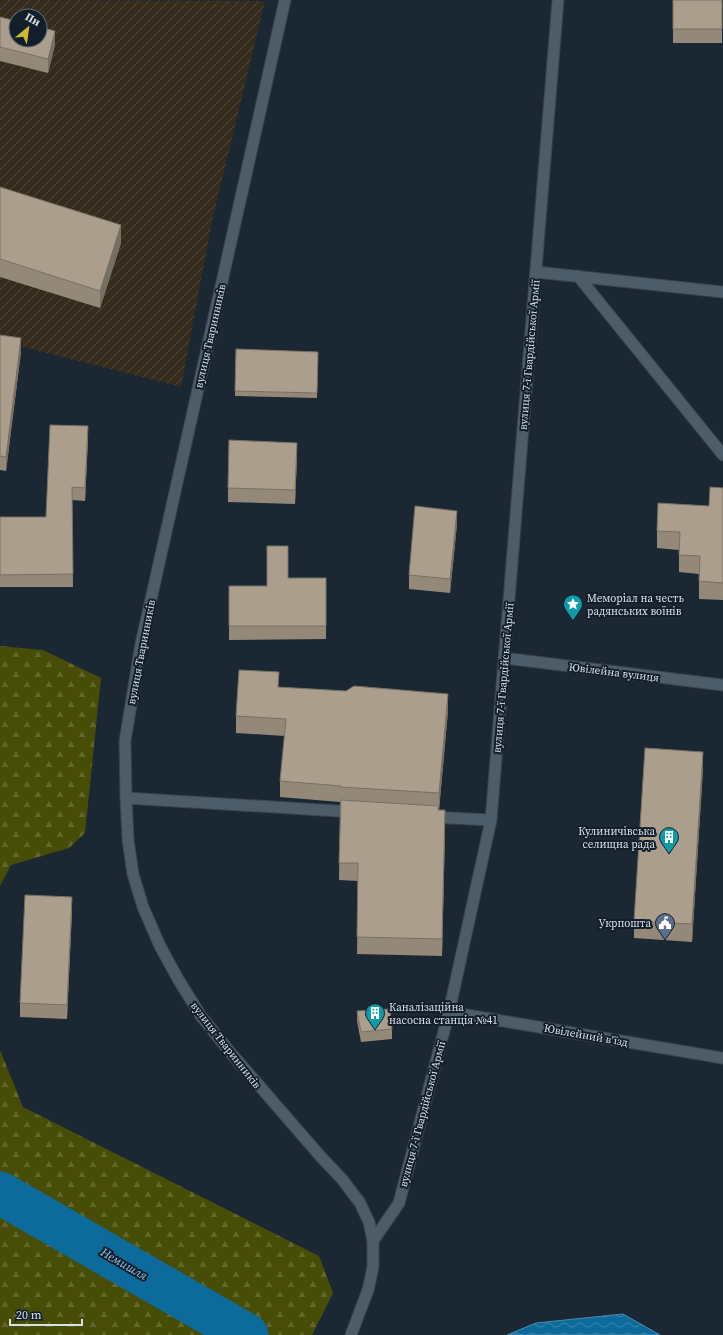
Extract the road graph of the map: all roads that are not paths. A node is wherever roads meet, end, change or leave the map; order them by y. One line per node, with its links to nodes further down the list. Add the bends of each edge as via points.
1 (285, 0): 9 (street, вулиця Тваринників, via 141,644 125,741)
2 (558, 0): 3 (street, вулиця 7-ї Гвардійської Армії)
3 (536, 272): 4 (street); 7 (street, вулиця 7-ї Гвардійської Армії)
4 (578, 276): 5 (street); 6 (street)
5 (723, 292)
6 (723, 455)
7 (504, 658): 8 (street, Ювілейна вулиця); 12 (street, вулиця 7-ї Гвардійської Армії)
8 (723, 685)
9 (126, 798): 10 (street); 15 (street, вулиця Тваринників, via 133,874 146,914 178,979 201,1016 230,1052 360,1202 369,1222)
10 (364, 812)
11 (420, 816): 12 (street)
12 (491, 820): 13 (street, вулиця 7-ї Гвардійської Армії)
13 (449, 1012): 14 (street, Ювілейний в'їзд); 15 (street, вулиця 7-ї Гвардійської Армії, via 399,1203)
14 (723, 1058)
15 (373, 1241): 16 (street, via 374,1267)
16 (351, 1335)

